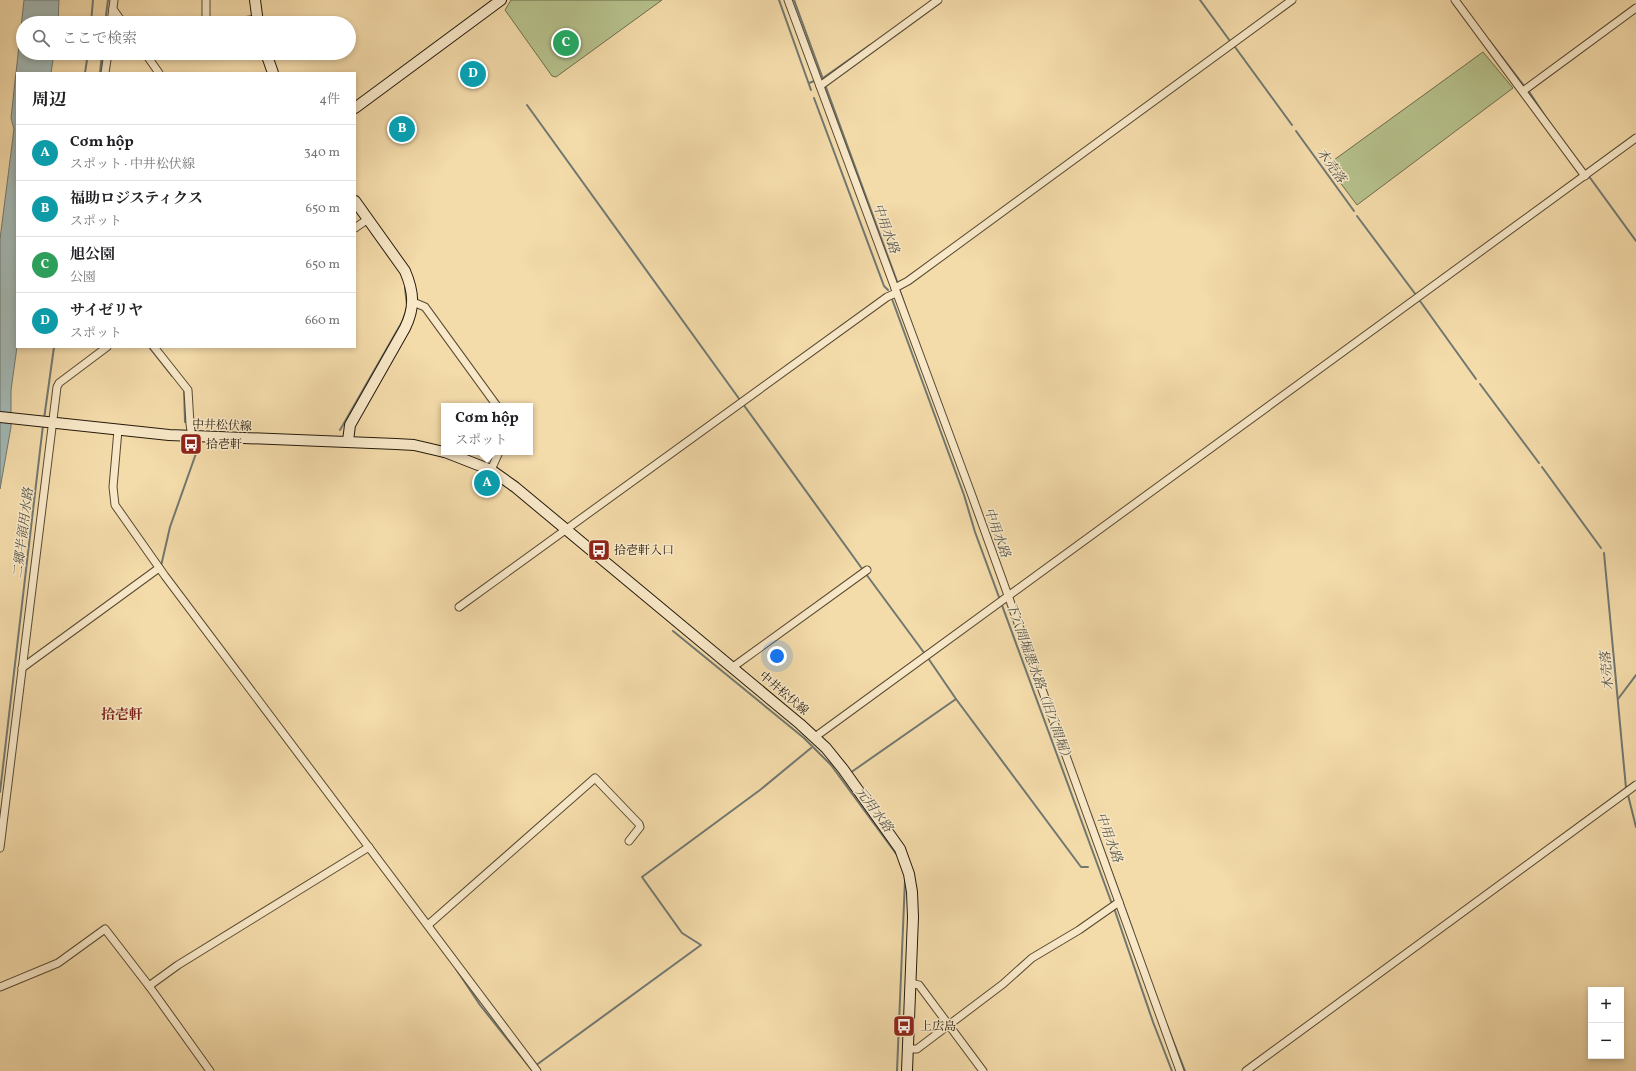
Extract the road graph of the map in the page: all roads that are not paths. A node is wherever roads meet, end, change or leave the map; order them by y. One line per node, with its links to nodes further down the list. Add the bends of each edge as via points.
1 (114, 0): 10 (street)
2 (206, 0): 13 (street)
3 (256, 0): 14 (main road)
4 (501, 0): 23 (main road)
5 (788, 0): 21 (street)
6 (938, 0): 21 (street)
7 (1292, 0): 29 (street)
8 (1455, 0): 22 (street)
9 (1636, 8): 22 (street)
10 (113, 9): 11 (street); 12 (street)
11 (112, 16)
12 (118, 16)
13 (206, 16)
14 (258, 16)
15 (107, 60): 18 (street)
16 (150, 60): 19 (street)
17 (268, 60): 20 (main road)
18 (105, 72)
19 (158, 72)
20 (273, 72)
21 (820, 86): 29 (street)
22 (1523, 91): 25 (street)
23 (356, 107)
24 (1636, 138): 25 (street)
25 (1585, 176): 46 (street)
26 (356, 202): 27 (main road)
27 (368, 219): 28 (street); 30 (main road, via 405,271 410,282)
28 (356, 227)
29 (898, 289): 43 (street); 46 (street)
30 (413, 302): 33 (street, via 425,307); 38 (main road, via 410,319 350,425)
31 (106, 348): 35 (street, via 59,383)
32 (155, 348): 37 (street, via 188,390)
33 (494, 403)
34 (0, 417): 35 (main road, 中井松伏線)
35 (53, 422): 36 (main road, 中井松伏線); 49 (street)
36 (118, 430): 37 (main road, 中井松伏線); 44 (street, via 113,487 115,505)
37 (192, 437): 38 (main road, 中井松伏線)
38 (348, 441): 39 (main road, 中井松伏線, via 414,445)
39 (441, 451)
40 (455, 455): 42 (main road, 中井松伏線)
41 (498, 455): 42 (street)
42 (491, 470): 43 (main road, 中井松伏線)
43 (567, 530): 47 (street); 48 (main road, 中井松伏線)
44 (159, 568): 49 (street); 53 (street, via 220,655)
45 (867, 570): 48 (street)
46 (1008, 596): 50 (street); 55 (street)
47 (460, 607)
48 (733, 667): 50 (main road, 中井松伏線)
49 (22, 668): 54 (street)
50 (816, 737): 57 (main road, 中井松伏線, via 865,799 900,850 906,864 912,883 913,900)
51 (1636, 785): 67 (street)
52 (628, 841): 56 (street, via 640,827 639,824 595,778)
53 (369, 847): 56 (street); 58 (street, via 178,965)
54 (0, 848)
55 (1119, 902): 60 (street, via 1032,958); 66 (street)
56 (428, 925): 63 (street)
57 (910, 983): 60 (street, via 919,985); 61 (main road, 中井松伏線)
58 (149, 986): 59 (street, via 105,929 58,963); 62 (street)
59 (0, 987)
60 (949, 1026): 61 (street, via 918,1049); 65 (street)
61 (908, 1050): 64 (main road, 中井松伏線)
62 (210, 1071)
63 (537, 1071)
64 (907, 1071)
65 (983, 1071)
66 (1180, 1071)
67 (1246, 1071)

